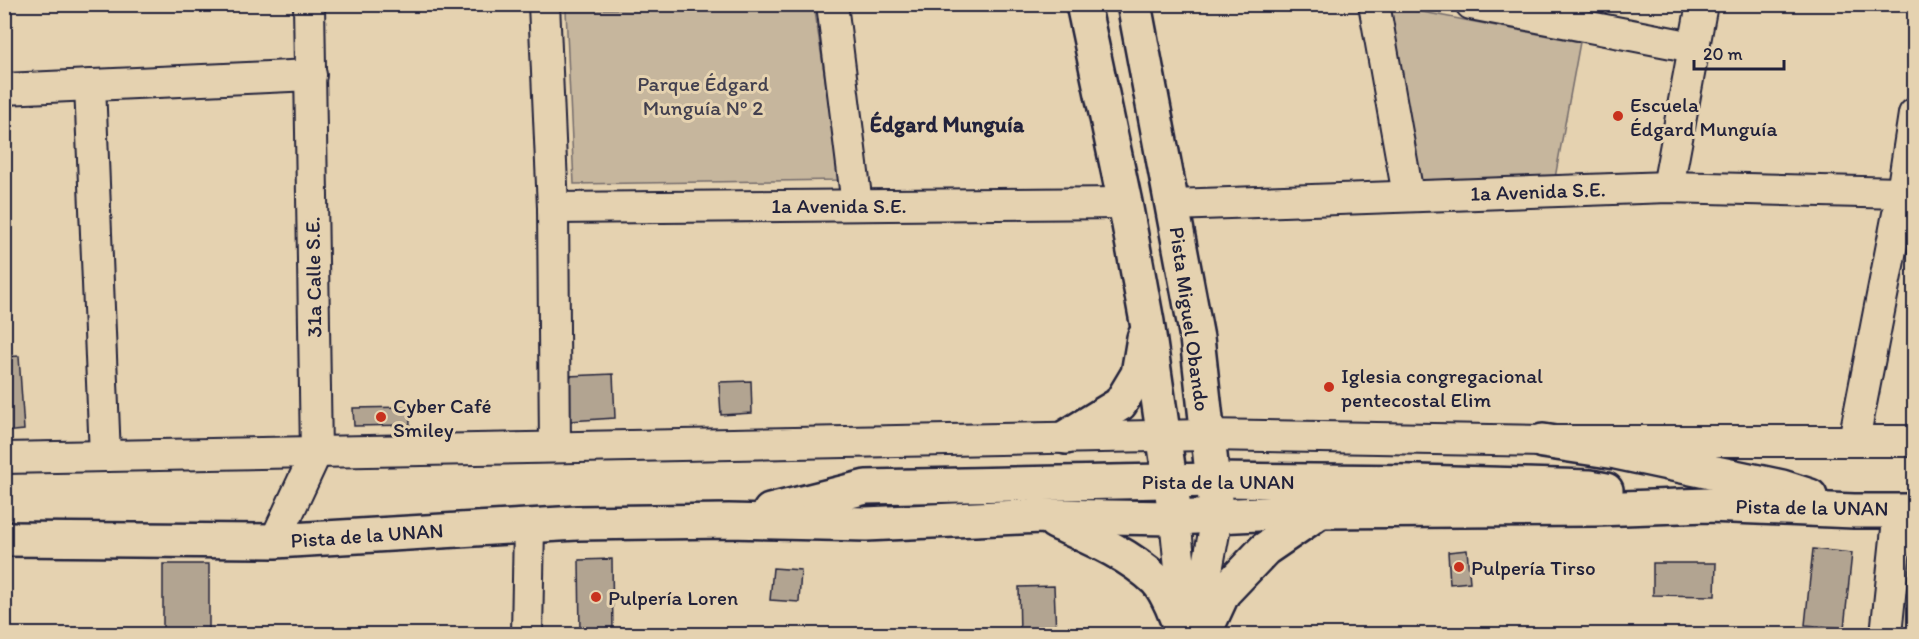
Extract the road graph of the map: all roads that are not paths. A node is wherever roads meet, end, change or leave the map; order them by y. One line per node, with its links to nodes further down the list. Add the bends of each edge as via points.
1 (309, 4): 10 (street, 31a Calle S.E.)
2 (544, 4): 20 (street)
3 (832, 4): 18 (street)
4 (1083, 4): 17 (main road, Pista Miguel Obando)
5 (1134, 4): 19 (main road, Pista Miguel Obando)
6 (1374, 4): 16 (street)
7 (1471, 4): 9 (street)
8 (1702, 4): 9 (street)
9 (1693, 47): 14 (street)
10 (311, 75): 11 (street); 29 (street, 31a Calle S.E.)
11 (90, 85): 12 (street); 30 (street)
12 (4, 89)
13 (1914, 114): 15 (street)
14 (1668, 187): 15 (street, 1a Avenida S.E.); 16 (street, 1a Avenida S.E.)
15 (1902, 193): 25 (street)
16 (1408, 195): 19 (street, 1a Avenida S.E.)
17 (1125, 203): 18 (street, 1a Avenida S.E.); 21 (main road, Pista Miguel Obando)
18 (857, 205): 20 (street, 1a Avenida S.E.)
19 (1173, 205): 22 (main road, Pista Miguel Obando, via 1197,338)
20 (553, 208): 28 (street)
21 (1147, 322): 23 (main road, via 1138,374 1120,404); 24 (main road, Pista Miguel Obando)
22 (1207, 435): 24 (street); 26 (street); 32 (main road, Pista Miguel Obando)
23 (1066, 437): 24 (street); 28 (street)
24 (1165, 437): 33 (main road, Pista Miguel Obando)
25 (1854, 440): 26 (street); 27 (street)
26 (1543, 441): 37 (main road, via 1782,487)
27 (1914, 441)
28 (555, 447): 29 (street)
29 (316, 453): 30 (street); 44 (street, 31a Calle S.E.)
30 (105, 456): 31 (street)
31 (4, 458)
32 (1214, 480): 33 (main road, Pista de la UNAN); 34 (main road, Pista de la UNAN, via 1590,487); 39 (main road, Pista Miguel Obando)
33 (1171, 481): 40 (main road, Pista Miguel Obando); 41 (main road, Pista de la UNAN, via 866,487)
34 (1708, 505): 36 (main road, Pista de la UNAN); 37 (main road, Pista de la UNAN)
35 (1907, 510): 37 (main road, Pista de la UNAN); 50 (street)
36 (1319, 511): 39 (main road, Pista de la UNAN); 49 (main road, via 1265,549 1223,593)
37 (1854, 511)
38 (1042, 516): 40 (main road, Pista de la UNAN); 41 (main road, Pista de la UNAN, via 866,524); 46 (main road, via 1106,545 1157,581)
39 (1216, 517): 40 (main road, Pista de la UNAN); 48 (street, Pista Miguel Obando)
40 (1175, 518): 47 (street, Pista Miguel Obando)
41 (729, 521): 42 (main road, Pista de la UNAN)
42 (529, 525): 44 (main road, Pista de la UNAN); 45 (street)
43 (4, 539): 44 (main road, Pista de la UNAN)
44 (275, 541)
45 (527, 634)
46 (1182, 634)
47 (1187, 634)
48 (1195, 634)
49 (1204, 634)
50 (1886, 634)

